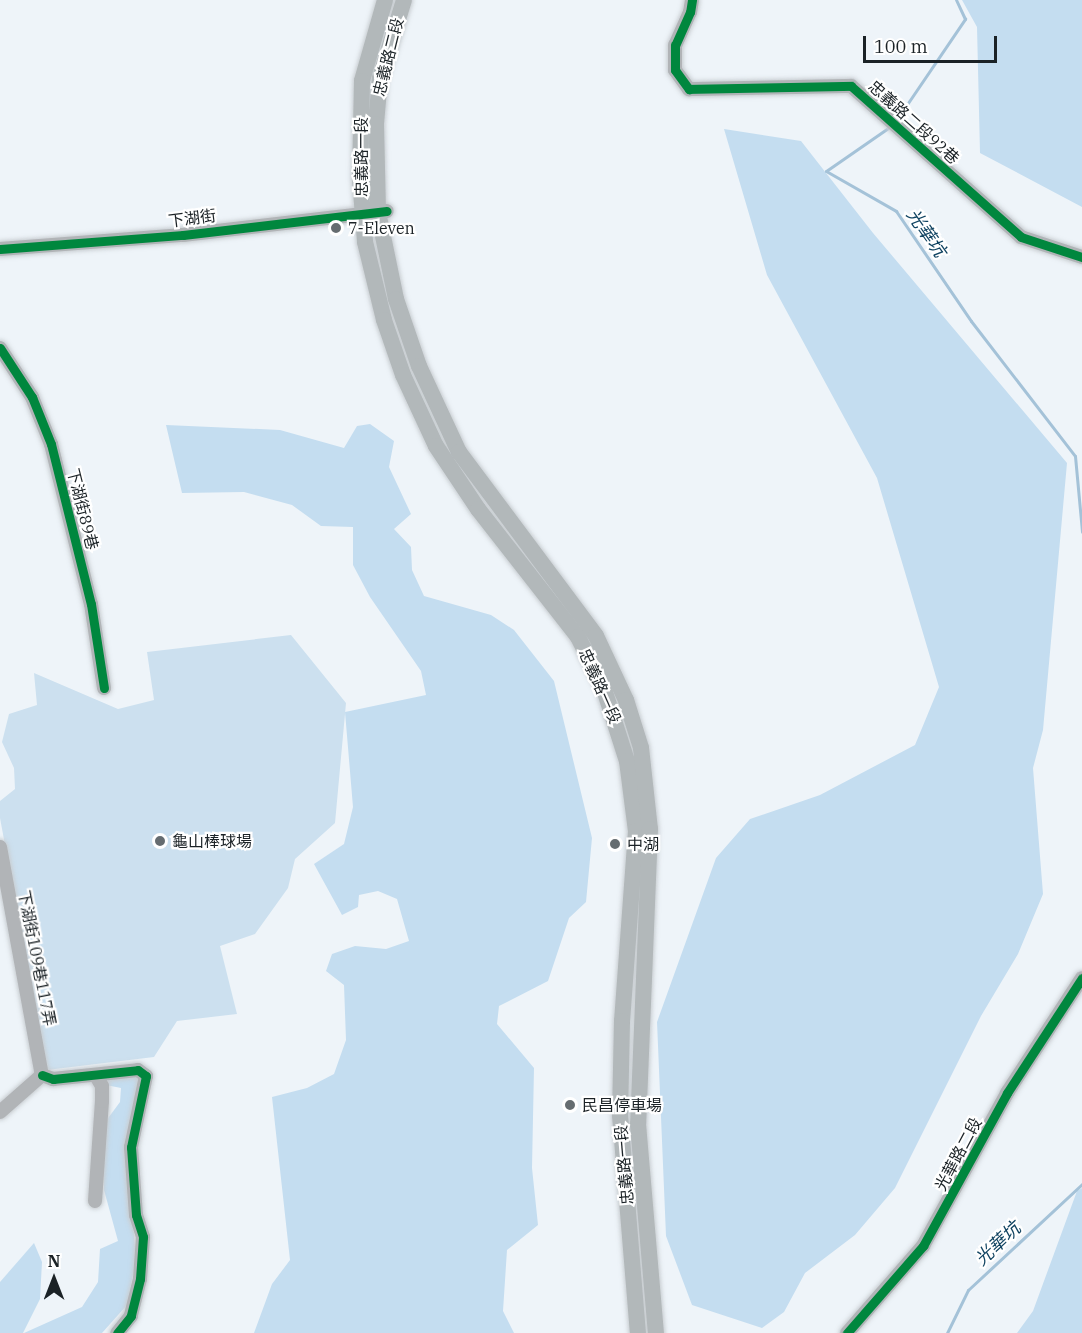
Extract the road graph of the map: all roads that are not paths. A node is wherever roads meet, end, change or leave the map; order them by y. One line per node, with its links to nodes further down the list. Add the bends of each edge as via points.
1 (377, 0): 5 (street)
2 (385, 0): 5 (main road, 忠義路二段)
3 (404, 0): 7 (main road, 忠義路二段, via 380,78)
4 (692, 0): 10 (street, 忠義路二段92巷, via 675,45 675,70 689,89 851,86 1021,237)
5 (375, 23): 6 (main road, 忠義路二段)
6 (360, 96): 8 (main road, 忠義路一段)
7 (376, 150): 8 (main road, 忠義路一段)
8 (376, 212): 9 (street, 下湖街, via 183,235); 12 (main road, 忠義路一段, via 374,282 403,375 436,446)
9 (0, 249)
10 (1082, 256)
11 (0, 348): 13 (street, 下湖街89巷, via 32,397 51,444 91,604)
12 (509, 537): 16 (main road, 忠義路一段, via 578,637 620,730 636,831); 17 (main road, 忠義路一段, via 596,636 636,729 650,828)
13 (104, 688)
14 (0, 848): 18 (street, 下湖街109巷117弄)
15 (1082, 978): 25 (street, 光華路二段, via 1006,1093 923,1246)
16 (617, 1021): 17 (main road); 23 (main road, 忠義路一段, via 622,1157)
17 (644, 1022): 24 (main road, 忠義路一段, via 639,1133)
18 (42, 1075): 19 (street, via 54,1079); 20 (street)
19 (96, 1076): 21 (street, via 102,1086 102,1101); 22 (street, via 138,1070 146,1076 147,1084 131,1147 136,1215 143,1237 140,1279 131,1316)
20 (0, 1112)
21 (95, 1201)
22 (117, 1333)
23 (638, 1333)
24 (657, 1333)
25 (847, 1333)

